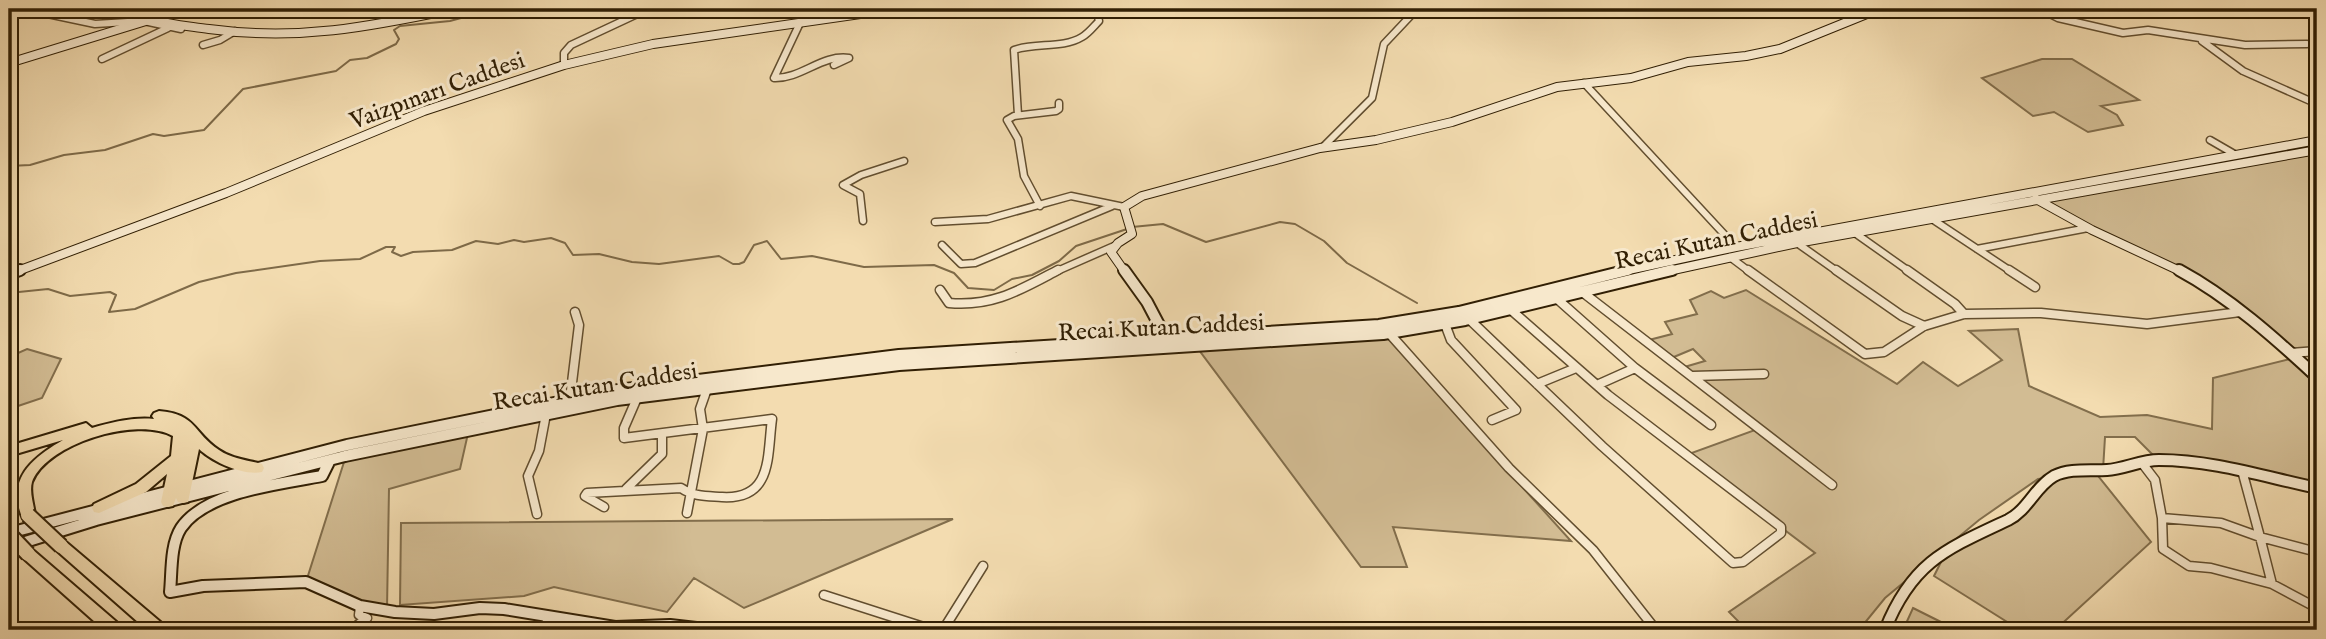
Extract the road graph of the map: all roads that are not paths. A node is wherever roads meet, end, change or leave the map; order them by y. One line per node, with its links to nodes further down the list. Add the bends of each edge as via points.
1 (24, 9): 11 (street, via 95,24)
2 (185, 9): 11 (main road)
3 (455, 9): 14 (main road, via 314,34)
4 (649, 9): 20 (street, via 571,45 564,53)
5 (895, 9): 12 (main road, Vaizpınarı Caddesi)
6 (1085, 9): 10 (street)
7 (1417, 9): 28 (street, via 1384,44 1372,98)
8 (1879, 9): 22 (main road, via 1780,49)
9 (2040, 9): 15 (street, via 2058,18 2123,33 2148,30)
10 (1100, 11): 25 (street, via 1099,21 1083,37 1014,50)
11 (148, 20): 13 (street); 14 (main road); 19 (main road)
12 (799, 24): 20 (main road, Vaizpınarı Caddesi, via 653,44); 21 (street, via 774,78 839,57 849,58)
13 (168, 28): 14 (street); 18 (street)
14 (233, 32): 17 (street)
15 (2205, 39): 16 (street, via 2245,46); 24 (street, via 2243,71)
16 (2307, 44)
17 (203, 45)
18 (102, 59)
19 (9, 63)
20 (564, 65): 48 (main road, Vaizpınarı Caddesi, via 424,111 237,189)
21 (834, 65)
22 (1584, 83): 28 (main road, via 1548,89 1452,122); 45 (street)
23 (1059, 103): 25 (street, via 1056,111)
24 (2317, 104)
25 (1018, 115): 34 (street, via 1007,120 1018,139 1024,176)
26 (2210, 140): 30 (street)
27 (2317, 140): 30 (main road, Recai Kutan Caddesi)
28 (1320, 148): 36 (main road, via 1155,191)
29 (2317, 150): 33 (main road, Recai Kutan Caddesi)
30 (2236, 155): 32 (main road, Recai Kutan Caddesi)
31 (904, 161): 38 (street, via 843,185 860,194)
32 (2027, 193): 33 (main road); 45 (main road, Recai Kutan Caddesi)
33 (2037, 200): 37 (main road, Recai Kutan Caddesi); 40 (main road)
34 (1040, 206): 35 (street, via 1071,196); 39 (street, via 978,220)
35 (1112, 206): 36 (street); 43 (street, via 975,263 961,264)
36 (1124, 207): 44 (main road, via 1132,234)
37 (1932, 219): 41 (main road, Recai Kutan Caddesi); 46 (street)
38 (863, 221)
39 (935, 222)
40 (2088, 228): 46 (street); 55 (main road, via 2201,282)
41 (1855, 233): 42 (main road, Recai Kutan Caddesi); 56 (street)
42 (1797, 243): 47 (main road, Recai Kutan Caddesi); 59 (street, via 1902,316)
43 (942, 245)
44 (1114, 246): 50 (street, via 1094,251 1010,294 972,305 949,303); 61 (main road, via 1113,257 1147,302)
45 (1736, 247): 61 (main road, Recai Kutan Caddesi, via 1458,312 1392,323)
46 (1977, 249): 49 (street)
47 (1730, 256): 51 (main road, Recai Kutan Caddesi); 59 (street, via 1865,354 1884,352)
48 (9, 274)
49 (2035, 287)
50 (940, 290)
51 (1580, 290): 52 (main road, Recai Kutan Caddesi); 69 (street)
52 (1555, 297): 53 (main road, Recai Kutan Caddesi); 67 (street)
53 (1510, 309): 57 (main road, Recai Kutan Caddesi); 66 (street)
54 (575, 312): 75 (street, via 579,325)
55 (2239, 312): 56 (street, via 2147,324 2041,313); 63 (main road)
56 (1964, 314): 59 (street)
57 (1469, 319): 58 (main road, Recai Kutan Caddesi); 71 (street)
58 (1445, 324): 60 (main road, Recai Kutan Caddesi); 77 (street, via 1451,340 1516,410)
59 (1924, 326)
60 (1389, 333): 61 (main road, Recai Kutan Caddesi); 115 (street, via 1517,476 1593,550)
61 (1168, 342): 73 (main road, Recai Kutan Caddesi, via 899,365); 75 (main road, Recai Kutan Caddesi, via 900,355)
62 (2317, 351): 64 (street)
63 (2291, 353): 64 (street); 70 (main road)
64 (2304, 354): 65 (street)
65 (2317, 357)
66 (1576, 368): 71 (street); 72 (street)
67 (1635, 368): 72 (street); 78 (street)
68 (1763, 374): 69 (street)
69 (1693, 376): 88 (street)
70 (2317, 377)
71 (1537, 384): 72 (street, via 1733,563 1743,562 1781,533 1781,527)
72 (1597, 386)
73 (707, 389): 74 (main road, Recai Kutan Caddesi); 79 (street, via 700,410)
74 (638, 398): 76 (main road, Recai Kutan Caddesi); 80 (street, via 624,438)
75 (570, 399): 86 (main road, Recai Kutan Caddesi)
76 (546, 414): 84 (main road, Recai Kutan Caddesi); 96 (street, via 539,451 528,476)
77 (1492, 420)
78 (1711, 425)
79 (703, 429): 80 (street); 92 (street); 92 (street, via 759,419 772,419 773,423 764,479 755,491 736,498)
80 (662, 435): 90 (street, via 662,454)
81 (195, 436): 82 (highway, via 180,419 154,415 123,418); 86 (highway, via 211,454); 91 (highway)
82 (9, 451)
83 (178, 458): 91 (highway); 94 (highway, via 141,488); 109 (highway, bridge, via 180,433 172,426 128,424 77,439 35,466 24,484 28,515)
84 (330, 460): 91 (main road, Recai Kutan Caddesi); 105 (main road, via 322,476 221,499 188,518 180,530 170,592 203,586 306,582)
85 (2142, 463): 87 (main road, via 2189,463); 97 (street, via 2155,480); 116 (main road, via 2113,470 2066,472 2050,479 2027,509 1954,546 1914,573 1894,603)
86 (257, 468): 91 (main road, Recai Kutan Caddesi)
87 (2243, 474): 89 (main road); 99 (street)
88 (1832, 485)
89 (2317, 488)
90 (626, 489): 92 (street, via 681,488); 93 (street, via 587,493 585,496)
91 (177, 494): 94 (main road, Recai Kutan Caddesi); 100 (main road, Recai Kutan Caddesi)
92 (691, 495): 95 (street)
93 (604, 507)
94 (99, 508): 98 (main road, Recai Kutan Caddesi)
95 (687, 513)
96 (537, 514)
97 (2162, 518): 99 (street, via 2221,523); 103 (street, via 2163,549 2189,566)
98 (9, 534): 108 (highway, bridge)
99 (2260, 537): 101 (street); 103 (street)
100 (9, 547)
101 (2317, 552)
102 (983, 566): 114 (street)
103 (2272, 584): 106 (street)
104 (824, 595): 113 (street)
105 (359, 606): 107 (main road, via 434,614 504,609); 110 (street, via 359,615 367,618)
106 (2317, 608)
107 (551, 617): 111 (street); 112 (main road, via 615,627 670,625)
108 (114, 630)
109 (158, 630)
110 (351, 630)
111 (540, 630)
112 (714, 630)
113 (933, 630)
114 (943, 630)
115 (1656, 630)
116 (1885, 630)

